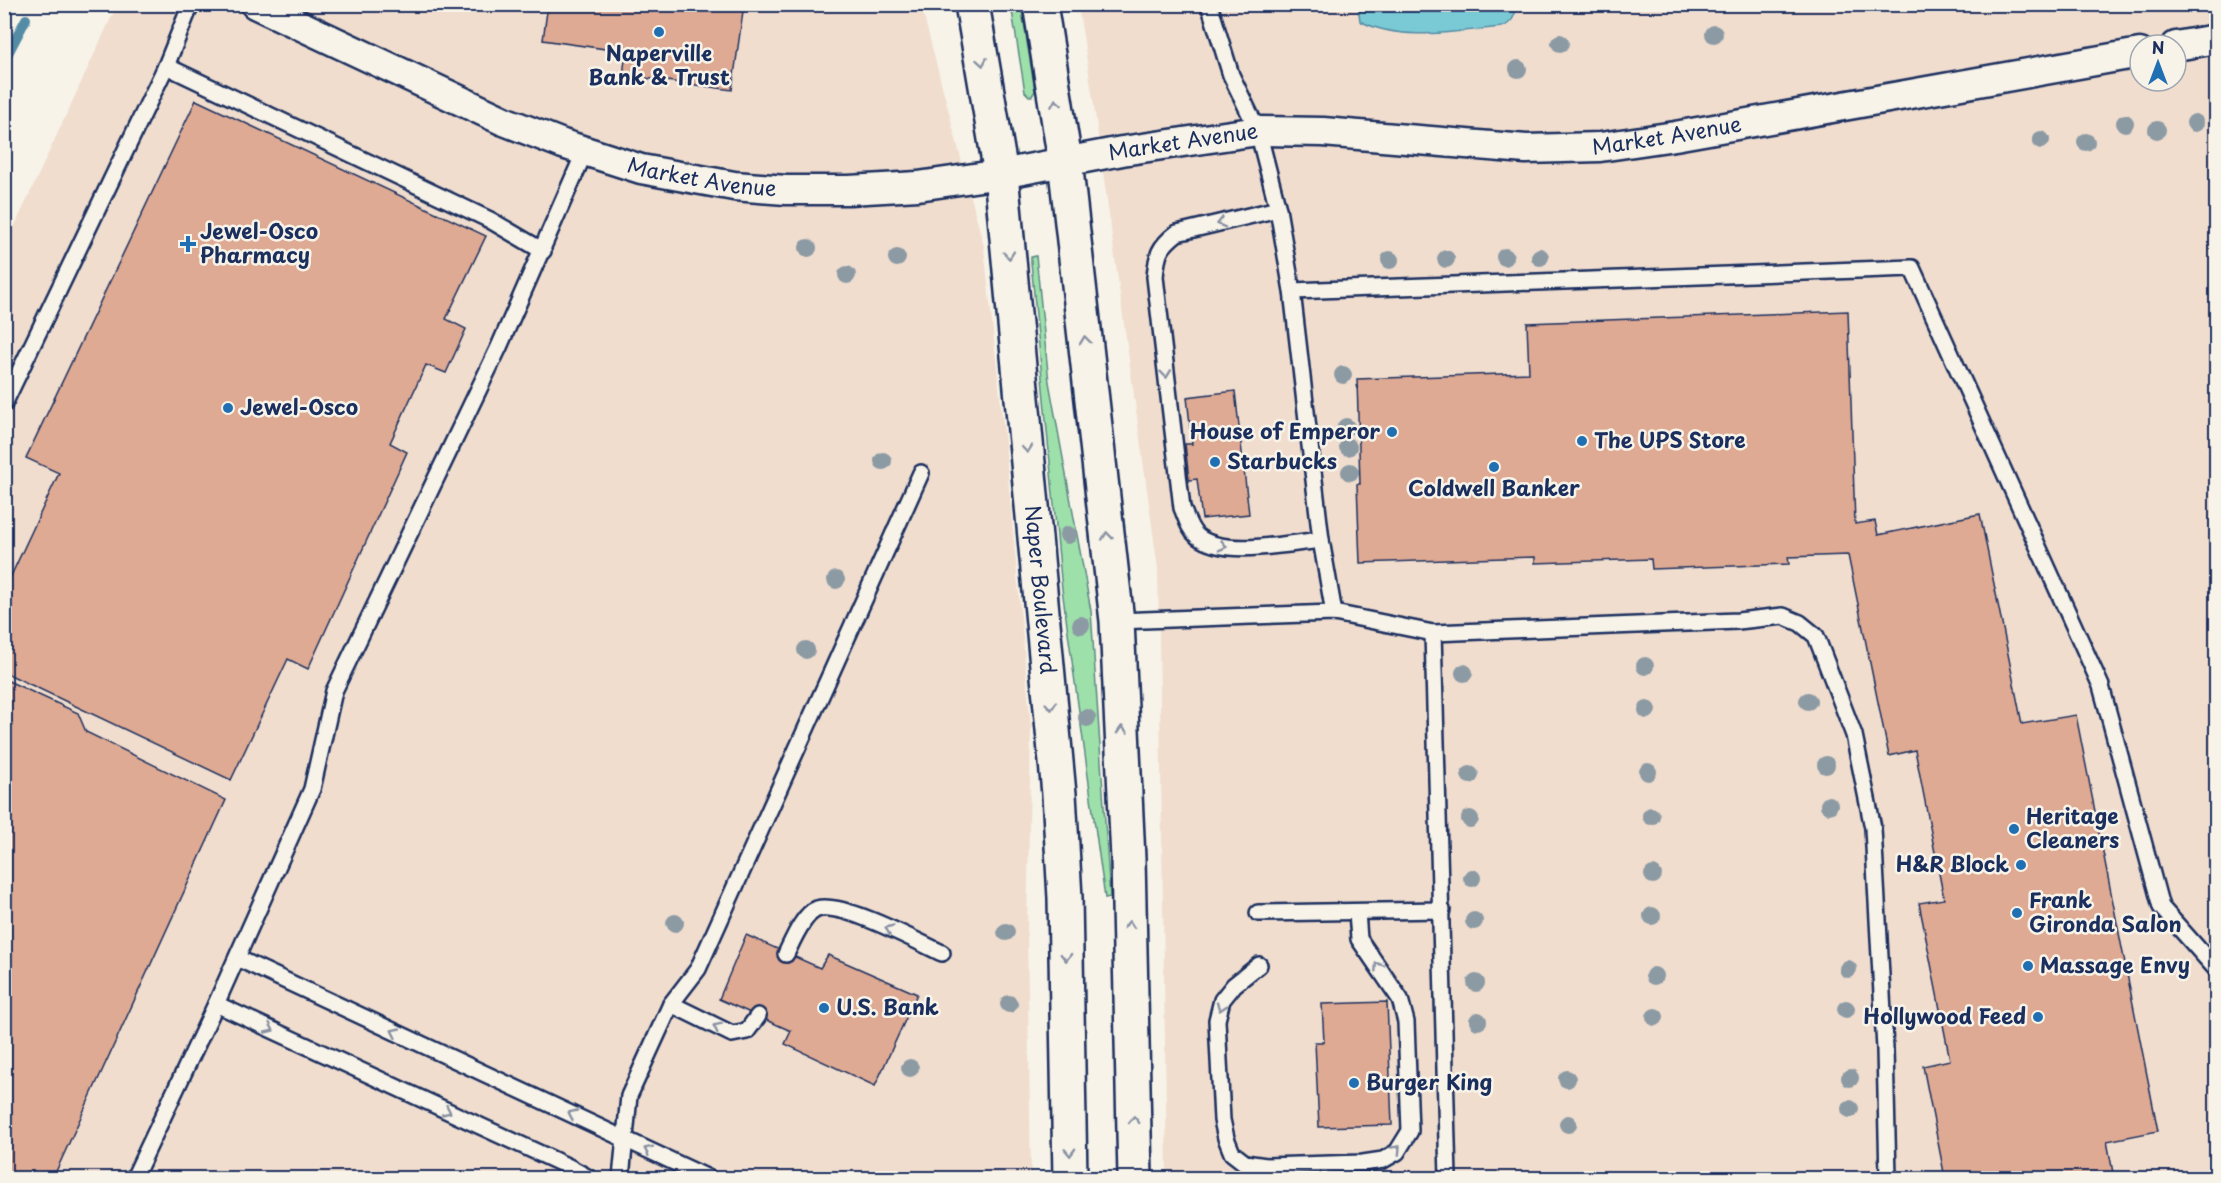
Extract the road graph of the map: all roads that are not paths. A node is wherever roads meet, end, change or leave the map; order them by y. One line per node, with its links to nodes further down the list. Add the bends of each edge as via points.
1 (191, 4): 9 (lane)
2 (255, 4): 11 (street, Market Avenue, via 504,121)
3 (972, 4): 13 (main road, Naper Boulevard, one-way to 13)
4 (1040, 4): 12 (main road, one-way to 4)
5 (1209, 4): 10 (lane, via 1231,75)
6 (2217, 39): 7 (street)
7 (2188, 44)
8 (2128, 55): 10 (street, Market Avenue, via 1600,147 1526,149 1323,132)
9 (166, 66): 15 (lane, via 490,220); 17 (lane)
10 (1258, 131): 12 (street, Market Avenue); 14 (lane)
11 (585, 151): 13 (street, Market Avenue, via 642,169 734,186 786,190 907,186); 15 (lane)
12 (1065, 161): 13 (street, Market Avenue); 21 (main road, one-way to 12)
13 (1001, 174): 39 (main road, Naper Boulevard, one-way to 39, via 1059,794 1065,898)
14 (1278, 208): 16 (lane); 19 (lane, one-way to 19, via 1177,233 1164,243 1157,256 1155,277 1182,508 1197,536 1233,549)
15 (543, 251): 28 (lane, via 334,691 312,789)
16 (1292, 291): 19 (lane); 30 (lane, via 1912,268 2101,686 2161,907)
17 (4, 404)
18 (921, 473): 32 (lane, via 698,969)
19 (1321, 540): 20 (lane)
20 (1334, 613): 21 (lane); 22 (lane)
21 (1117, 621): 40 (main road, one-way to 21, via 1128,860)
22 (1433, 633): 23 (lane); 42 (lane, via 1783,616 1816,636 1854,735 1873,828)
23 (1442, 910): 24 (lane); 41 (lane)
24 (1357, 912): 25 (lane); 29 (lane, one-way to 24, via 1228,992 1217,1020 1222,1120 1232,1153 1245,1163 1266,1166 1383,1160 1397,1152 1410,1131 1406,1022 1400,999 1359,939)
25 (1258, 913)
26 (942, 953): 27 (lane, one-way to 27, via 856,914 831,908 815,909 801,925)
27 (786, 954)
28 (237, 958): 31 (lane); 34 (lane, one-way to 28)
29 (1259, 965)
30 (2217, 969)
31 (216, 1004): 35 (lane); 36 (lane, one-way to 36)
32 (671, 1004): 33 (lane, one-way to 32, via 747,1031 732,1034); 34 (lane, via 629,1096)
33 (758, 1016)
34 (625, 1139): 37 (lane); 38 (lane, one-way to 34)
35 (134, 1179)
36 (589, 1179)
37 (621, 1179)
38 (708, 1179)
39 (1070, 1179)
40 (1135, 1179)
41 (1448, 1179)
42 (1888, 1179)

